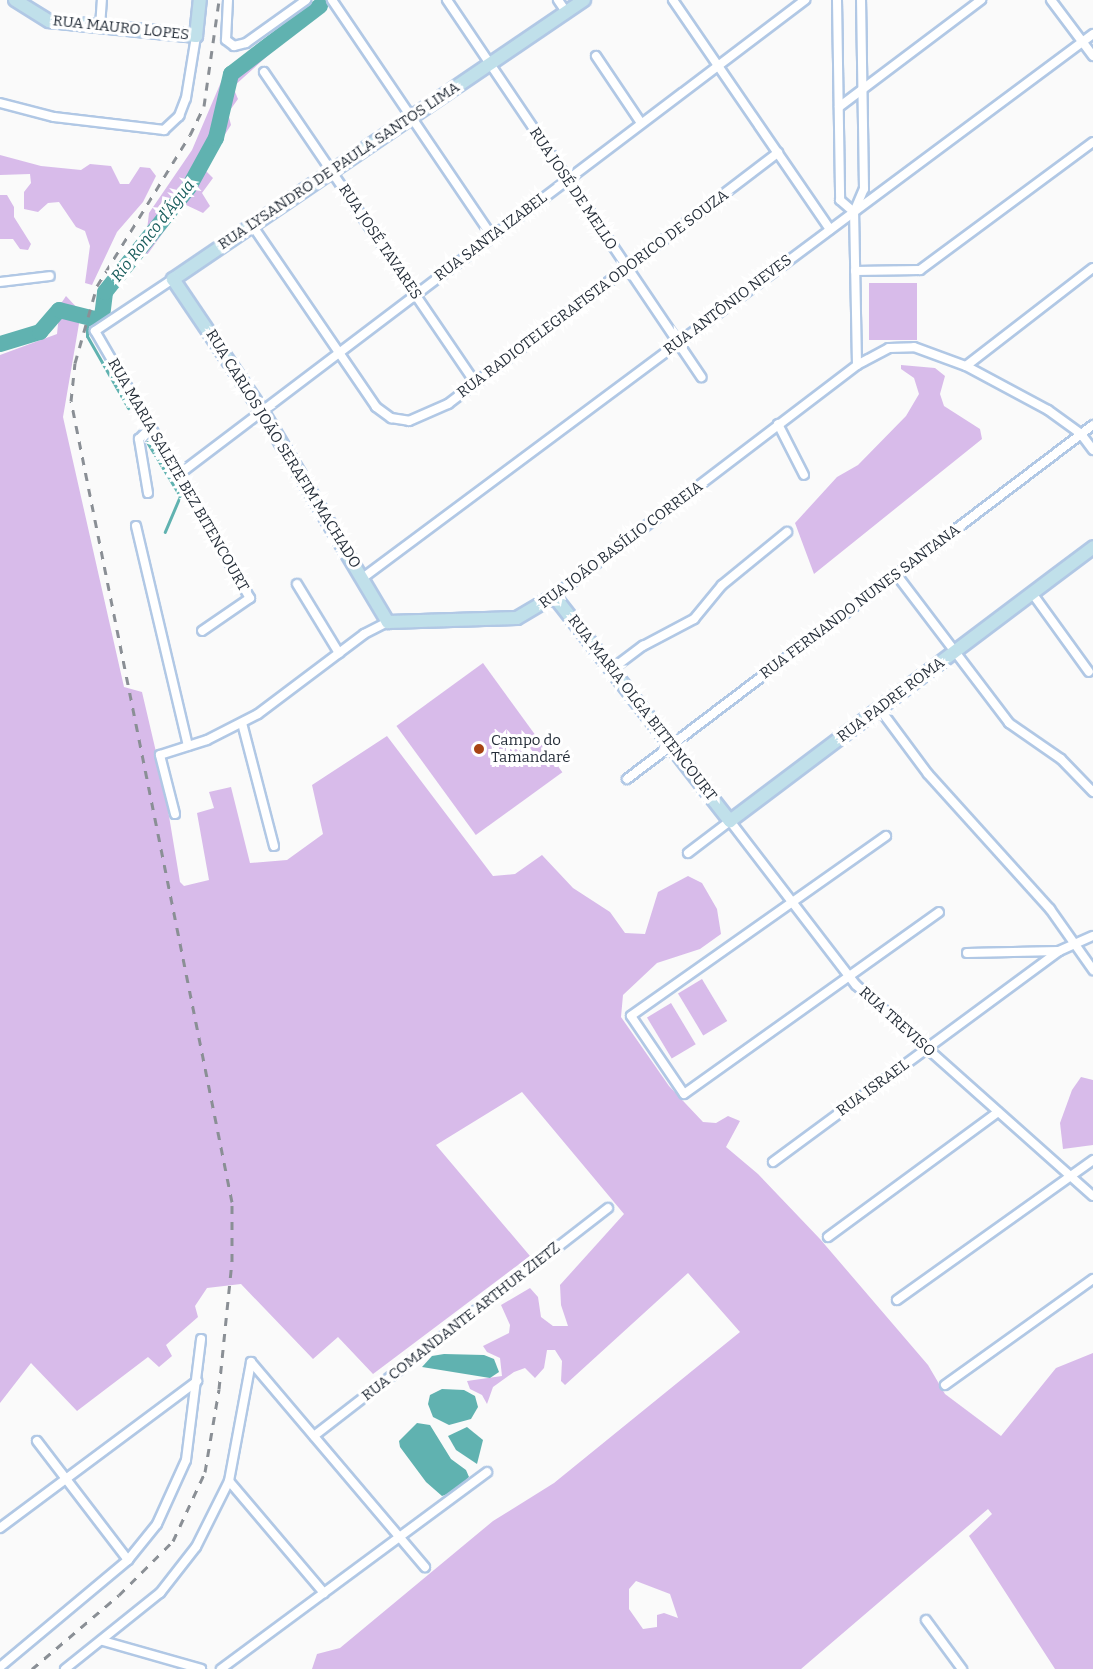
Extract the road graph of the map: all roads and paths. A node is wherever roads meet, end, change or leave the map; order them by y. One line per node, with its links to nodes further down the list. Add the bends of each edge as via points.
1 (15, 0): 17 (street, RUA MAURO LOPES, via 49,21)
2 (102, 0): 17 (street)
3 (200, 0): 19 (street)
4 (228, 0): 5 (street, via 226,40 234,46 246,43)
5 (306, 0)
6 (332, 0): 29 (street)
7 (447, 0): 23 (street, RUA JOSÉ DE MELLO)
8 (558, 0): 16 (street)
9 (584, 0): 16 (street, RUA LYSANDRO DE PAULA SANTOS LIMA)
10 (673, 0): 24 (street)
11 (804, 0): 24 (street, RUA SANTA IZABEL)
12 (837, 0): 28 (street)
13 (861, 0): 26 (street)
14 (981, 0): 26 (street)
15 (1051, 0): 20 (street)
16 (566, 12): 23 (street, RUA LYSANDRO DE PAULA SANTOS LIMA)
17 (100, 27): 19 (street, RUA MAURO LOPES)
18 (1093, 34): 20 (street, RUA ANTÔNIO NEVES)
19 (196, 36): 27 (street, via 186,98 179,116 164,129 54,117)
20 (1082, 42): 22 (street); 35 (street, RUA ANTÔNIO NEVES)
21 (596, 56): 30 (street)
22 (1093, 56)
23 (489, 64): 29 (street, RUA LYSANDRO DE PAULA SANTOS LIMA); 34 (street, RUA JOSÉ DE MELLO)
24 (718, 65): 30 (street, RUA SANTA IZABEL); 32 (street)
25 (264, 72): 33 (street, RUA JOSÉ TAVARES)
26 (862, 89): 28 (street); 35 (street, via 864,189)
27 (0, 102)
28 (838, 107): 35 (street, via 840,200)
29 (410, 118): 33 (street, RUA LYSANDRO DE PAULA SANTOS LIMA); 38 (street)
30 (641, 123): 34 (street, RUA SANTA IZABEL)
31 (1093, 142): 41 (street, via 920,270)
32 (778, 153): 37 (street); 39 (street, RUA RADIOTELEGRAFISTA ODORICO DE SOUZA)
33 (331, 171): 36 (street, RUA LYSANDRO DE PAULA SANTOS LIMA); 45 (street, RUA JOSÉ TAVARES)
34 (567, 180): 38 (street, RUA SANTA IZABEL); 39 (street, RUA JOSÉ DE MELLO)
35 (854, 212): 37 (street, RUA ANTÔNIO NEVES); 41 (street)
36 (252, 225): 43 (street, RUA LYSANDRO DE PAULA SANTOS LIMA); 48 (street)
37 (830, 230): 47 (street, RUA ANTÔNIO NEVES)
38 (492, 236): 45 (street, RUA SANTA IZABEL)
39 (626, 267): 47 (street, RUA JOSÉ DE MELLO); 52 (street, RUA RADIOTELEGRAFISTA ODORICO DE SOUZA)
40 (1093, 268): 50 (street)
41 (855, 271): 49 (street)
42 (50, 276): 44 (street)
43 (173, 279): 46 (street, RUA LYSANDRO DE PAULA SANTOS LIMA); 53 (street, RUA CARLOS JOÃO SERAFIM MACHADO)
44 (0, 282)
45 (415, 295): 48 (street, RUA SANTA IZABEL); 52 (street, RUA JOSÉ TAVARES)
46 (95, 332): 56 (street, RUA MARIA SALETE BEZ BITENCOURT)
47 (677, 343): 51 (street, RUA JOSÉ DE MELLO); 66 (street, RUA ANTÔNIO NEVES)
48 (339, 353): 52 (street, RUA RADIOTELEGRAFISTA ODORICO DE SOUZA, via 376,407 401,421 420,419 438,411); 53 (street, RUA SANTA IZABEL)
49 (857, 365): 50 (street, RUA JOÃO BASÍLIO CORREIA, via 880,350 898,346 931,352); 54 (street, RUA JOÃO BASÍLIO CORREIA)
50 (966, 366): 57 (street, RUA JOÃO BASÍLIO CORREIA, via 1026,397)
51 (701, 377)
52 (475, 383)
53 (262, 411): 59 (street, RUA SANTA IZABEL); 66 (street, RUA CARLOS JOÃO SERAFIM MACHADO)
54 (778, 424): 60 (street); 69 (street, RUA JOÃO BASÍLIO CORREIA)
55 (1093, 424): 57 (street, RUA FERNANDO NUNES SANTANA)
56 (151, 427): 59 (street, RUA MARIA SALETE BEZ BITENCOURT); 61 (street, via 138,439)
57 (1081, 434): 58 (street, RUA JOÃO BASÍLIO CORREIA); 65 (street, RUA FERNANDO NUNES SANTANA)
58 (1093, 450)
59 (178, 475): 71 (street, RUA MARIA SALETE BEZ BITENCOURT, via 250,598)
60 (804, 475)
61 (148, 493)
62 (136, 526): 79 (street)
63 (787, 532): 74 (street, via 722,585 694,619 642,646)
64 (1093, 547): 68 (street, RUA PADRE ROMA)
65 (896, 574): 73 (street); 78 (street, RUA FERNANDO NUNES SANTANA)
66 (364, 577): 70 (street, RUA CARLOS JOÃO SERAFIM MACHADO)
67 (297, 584): 72 (street)
68 (1032, 593): 73 (street, RUA PADRE ROMA); 75 (street)
69 (554, 596): 70 (street, RUA JOÃO BASÍLIO CORREIA, via 526,615 506,620); 74 (street, RUA MARIA OLGA BITTENCOURT)
70 (388, 622): 72 (street)
71 (202, 632)
72 (339, 652): 77 (street, via 274,704)
73 (954, 652): 76 (street, RUA PADRE ROMA); 81 (street, via 1015,730 1061,759)
74 (612, 669): 78 (street, RUA MARIA OLGA BITTENCOURT)
75 (1089, 672)
76 (879, 708): 83 (street, RUA PADRE ROMA); 90 (street, via 928,774)
77 (242, 723): 79 (street); 85 (street)
78 (672, 744): 80 (street, RUA FERNANDO NUNES SANTANA); 83 (street, RUA MARIA OLGA BITTENCOURT)
79 (188, 746): 82 (street, via 160,755)
80 (627, 778)
81 (1093, 792)
82 (175, 813)
83 (730, 821): 86 (street, RUA PADRE ROMA); 87 (street, RUA TREVISO)
84 (886, 836): 87 (street)
85 (274, 846)
86 (688, 853)
87 (792, 903): 94 (street, RUA TREVISO); 94 (street, via 631,1016 684,1094)
88 (939, 912): 94 (street)
89 (1093, 936): 90 (street, RUA ISRAEL)
90 (1076, 942): 91 (street, RUA ISRAEL); 93 (street)
91 (1059, 951): 92 (street); 95 (street, RUA ISRAEL)
92 (967, 953)
93 (1093, 970)
94 (848, 977): 95 (street, RUA TREVISO)
95 (926, 1048): 96 (street, RUA TREVISO); 98 (street, RUA ISRAEL)
96 (998, 1113): 99 (street, RUA TREVISO); 102 (street)
97 (1093, 1160): 99 (street)
98 (772, 1162)
99 (1070, 1176): 100 (street, RUA TREVISO); 104 (street)
100 (1093, 1196)
101 (608, 1208): 108 (street, RUA COMANDANTE ARTHUR ZIETZ)
102 (828, 1237)
103 (1093, 1279): 107 (street)
104 (897, 1300)
105 (201, 1339): 106 (street)
106 (197, 1381): 111 (street); 115 (street, via 190,1440 178,1483 158,1524)
107 (945, 1385)
108 (314, 1436): 112 (street, via 251,1362); 114 (street)
109 (37, 1441): 111 (street)
110 (487, 1472): 114 (street)
111 (66, 1479): 113 (street); 115 (street)
112 (229, 1481): 117 (street); 119 (street, via 209,1526 173,1578)
113 (0, 1528)
114 (399, 1537): 116 (street); 117 (street)
115 (128, 1560): 120 (street)
116 (425, 1567)
117 (324, 1593): 123 (street)
118 (926, 1620): 124 (street)
119 (103, 1641): 121 (street); 122 (street)
120 (0, 1667)
121 (65, 1669)
122 (201, 1669)
123 (221, 1669)
124 (962, 1669)

